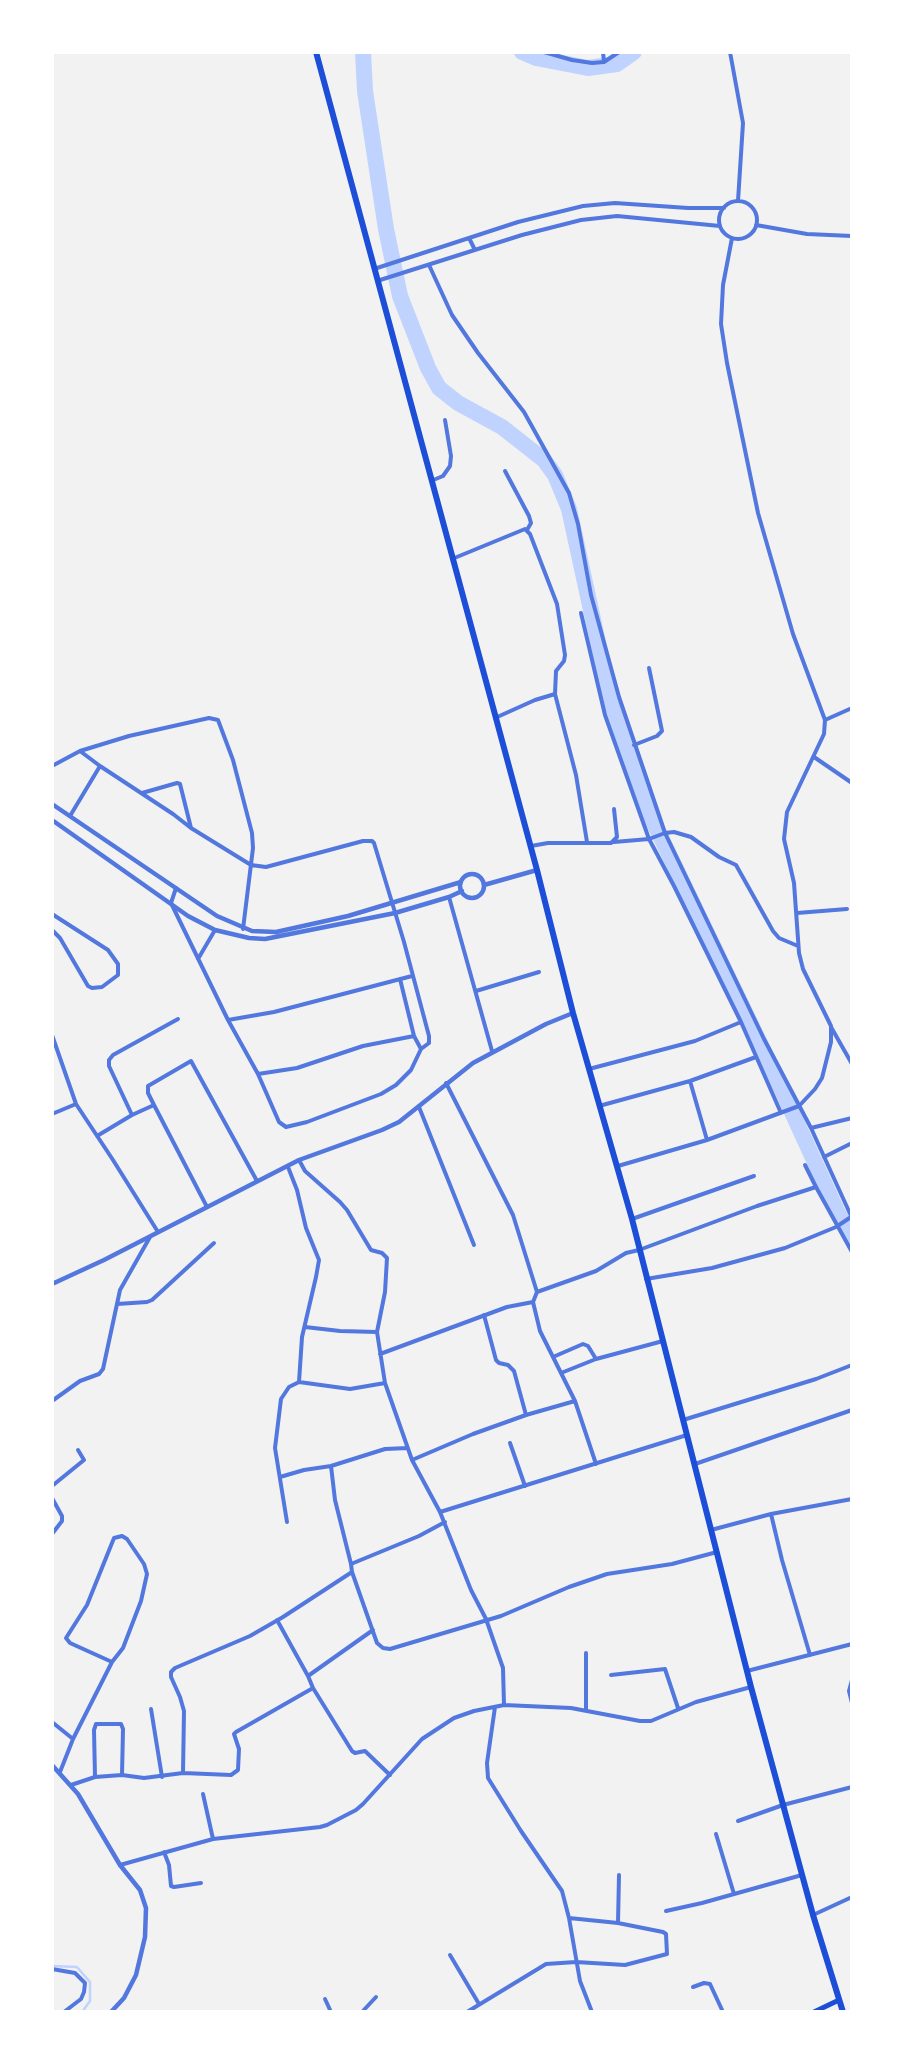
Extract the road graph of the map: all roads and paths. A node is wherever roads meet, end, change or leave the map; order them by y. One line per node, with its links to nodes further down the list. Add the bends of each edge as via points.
1 (316, 52): 16 (highway)
2 (544, 52): 6 (street, via 572,60)
3 (603, 52): 6 (street)
4 (619, 52): 6 (street)
5 (730, 52): 7 (street, via 743,123)
6 (604, 62)
7 (738, 202): 8 (street); 9 (street, via 753,209)
8 (724, 208): 10 (street); 12 (street, via 615,203 583,206)
9 (756, 225): 11 (street, via 807,234); 13 (street, via 744,238)
10 (720, 226): 13 (street); 14 (street, via 600,217 539,230)
11 (852, 236)
12 (469, 238): 14 (street); 16 (street)
13 (732, 238): 28 (street, via 720,324 726,363 758,513 793,634)
14 (475, 250): 15 (street)
15 (429, 265): 17 (street); 29 (street, via 452,315 524,412 569,493 591,595)
16 (374, 269): 17 (highway)
17 (377, 281): 20 (highway)
18 (446, 420): 20 (street, via 450,466 443,476)
19 (505, 471): 21 (street, via 529,516)
20 (431, 480): 22 (highway)
21 (528, 530): 22 (street, via 522,529); 25 (street, via 557,604 564,661 556,671)
22 (452, 559): 27 (highway)
23 (581, 613): 42 (street, via 606,716)
24 (650, 668): 29 (street, via 662,731)
25 (555, 694): 27 (street); 43 (street, via 576,775)
26 (852, 708): 28 (street)
27 (495, 718): 45 (highway)
28 (825, 720): 31 (street, via 824,734)
29 (634, 745): 41 (street)
30 (80, 751): 32 (street); 33 (street); 46 (street, via 209,718 218,720 247,810 254,848)
31 (814, 757): 34 (street); 57 (street, via 787,812 784,839)
32 (52, 766)
33 (100, 766): 35 (street); 38 (street)
34 (852, 783)
35 (142, 793): 40 (street); 40 (street, via 180,784)
36 (52, 804): 38 (street)
37 (614, 809): 44 (street, via 617,837)
38 (70, 816): 50 (street)
39 (52, 820): 53 (street)
40 (191, 828): 46 (street)
41 (664, 833): 42 (street); 62 (street, via 691,837 736,866 779,938); 87 (street)
42 (650, 839): 44 (street); 71 (street)
43 (587, 842): 44 (street); 45 (street)
44 (614, 842)
45 (530, 846): 47 (highway)
46 (251, 864): 54 (street, via 266,867 372,841 377,847); 59 (street)
47 (537, 870): 49 (street); 68 (highway)
48 (461, 882): 49 (street, via 473,874 480,877); 51 (street); 54 (street)
49 (484, 885): 51 (street, via 482,892 475,897)
50 (176, 888): 53 (street); 59 (street, via 216,916)
51 (462, 891): 52 (street)
52 (449, 897): 56 (street); 67 (street)
53 (171, 903): 61 (street); 63 (street)
54 (392, 903): 56 (street); 59 (street, via 276,932)
55 (847, 909): 57 (street)
56 (395, 913): 61 (street, via 265,939); 65 (street)
57 (797, 913): 62 (street)
58 (52, 914): 60 (street, via 108,950 118,964 118,975 102,987 88,986)
59 (243, 929)
60 (52, 930)
61 (215, 930): 63 (street)
62 (798, 946): 72 (street, via 803,969)
63 (198, 959): 70 (street)
64 (539, 972): 67 (street)
65 (412, 976): 66 (street); 75 (street, via 430,1040)
66 (400, 979): 70 (street, via 274,1012); 74 (street)
67 (476, 991): 76 (street)
68 (573, 1012): 76 (street); 79 (highway)
69 (178, 1019): 90 (street, via 109,1060)
70 (228, 1020): 80 (street)
71 (741, 1022): 77 (street); 79 (street, via 695,1041)
72 (831, 1026): 78 (street); 87 (street, via 831,1042 822,1078 816,1089)
73 (52, 1035): 83 (street)
74 (414, 1036): 75 (street); 80 (street, via 363,1046 297,1068)
75 (422, 1049): 80 (street, via 411,1070 381,1094 286,1127 279,1122)
76 (492, 1051): 82 (street)
77 (756, 1057): 81 (street); 88 (street)
78 (852, 1064)
79 (589, 1069): 85 (highway)
80 (258, 1074)
81 (690, 1081): 85 (street); 94 (street)
82 (446, 1083): 86 (street); 116 (street, via 513,1215)
83 (76, 1104): 89 (street); 93 (street)
84 (154, 1105): 90 (street); 102 (street, via 148,1086 191,1061); 104 (street)
85 (599, 1106): 100 (highway)
86 (419, 1107): 97 (street, via 382,1130); 111 (street)
87 (797, 1107): 88 (street); 92 (street)
88 (783, 1112): 94 (street)
89 (52, 1114)
90 (132, 1115): 93 (street)
91 (852, 1118): 92 (street)
92 (811, 1128): 96 (street)
93 (98, 1136): 108 (street)
94 (707, 1140): 100 (street)
95 (852, 1143): 96 (street)
96 (824, 1157): 105 (street)
97 (299, 1160): 99 (street); 121 (street, via 305,1171 340,1202 371,1250 387,1258 385,1292)
98 (805, 1165): 103 (street)
99 (288, 1166): 102 (street); 120 (street, via 319,1260)
100 (618, 1166): 106 (highway)
101 (754, 1176): 106 (street, via 705,1196)
102 (257, 1181): 104 (street)
103 (816, 1187): 107 (street); 112 (street)
104 (207, 1207): 108 (street)
105 (851, 1217): 107 (street)
106 (632, 1219): 112 (highway)
107 (836, 1226): 113 (street); 114 (street, via 785,1248 712,1268)
108 (158, 1232): 109 (street)
109 (150, 1237): 115 (street); 118 (street, via 120,1290)
110 (214, 1243): 118 (street, via 152,1300)
111 (474, 1245)
112 (639, 1250): 114 (highway); 116 (street, via 623,1254 596,1271)
113 (852, 1252)
114 (646, 1279): 122 (highway)
115 (52, 1284)
116 (537, 1292): 117 (street)
117 (533, 1302): 119 (street); 124 (street, via 540,1331)
118 (117, 1304): 130 (street, via 103,1369)
119 (484, 1315): 123 (street); 133 (street, via 496,1360 514,1371)
120 (305, 1327): 121 (street, via 340,1332); 128 (street)
121 (377, 1332): 123 (street)
122 (662, 1342): 125 (street); 134 (highway)
123 (380, 1354): 129 (street)
124 (553, 1357): 125 (street, via 583,1344); 127 (street)
125 (596, 1359): 127 (street)
126 (852, 1365): 134 (street)
127 (561, 1373): 131 (street)
128 (299, 1382): 129 (street, via 350,1389); 143 (street, via 289,1388 281,1400 275,1448)
129 (385, 1383): 137 (street)
130 (52, 1401)
131 (575, 1401): 133 (street); 140 (street)
132 (852, 1410): 141 (street)
133 (526, 1415): 139 (street)
134 (682, 1420): 135 (highway)
135 (687, 1435): 140 (street); 141 (highway)
136 (510, 1443): 145 (street)
137 (408, 1448): 139 (street); 142 (street, via 385,1449)
138 (78, 1450): 144 (street, via 84,1460)
139 (412, 1460): 148 (street)
140 (596, 1464): 145 (street)
141 (695, 1464): 152 (highway)
142 (331, 1466): 143 (street); 155 (street, via 335,1500)
143 (280, 1477): 150 (street)
144 (52, 1486)
145 (525, 1486): 148 (street)
146 (52, 1498): 153 (street, via 62,1521)
147 (852, 1499): 149 (street)
148 (440, 1512): 151 (street)
149 (772, 1514): 152 (street); 162 (street)
150 (287, 1522)
151 (444, 1522): 155 (street, via 419,1536); 157 (street)
152 (711, 1530): 154 (highway)
153 (52, 1534)
154 (717, 1552): 157 (street, via 672,1564 607,1574); 164 (highway)
155 (350, 1564): 156 (street)
156 (352, 1572): 158 (street); 159 (street)
157 (486, 1619): 159 (street, via 390,1649 377,1643); 171 (street, via 503,1668)
158 (277, 1620): 166 (street); 180 (street, via 171,1672 184,1711)
159 (372, 1630): 166 (street)
160 (852, 1644): 162 (street)
161 (586, 1653): 175 (street)
162 (810, 1655): 164 (street)
163 (112, 1662): 163 (street, via 70,1643 66,1638 87,1605 114,1538 122,1536 144,1564 147,1574 124,1648); 177 (street)
164 (747, 1671): 168 (highway)
165 (611, 1675): 173 (street, via 665,1669)
166 (308, 1676): 169 (street)
167 (852, 1680): 170 (street, via 849,1691)
168 (751, 1687): 173 (street); 188 (highway)
169 (312, 1688): 180 (street, via 236,1732 239,1749 235,1773); 182 (street, via 352,1750 355,1753 365,1751)
170 (852, 1703)
171 (504, 1705): 172 (street); 175 (street)
172 (495, 1707): 182 (street, via 454,1718 435,1728); 201 (street, via 488,1778 562,1890)
173 (678, 1708): 175 (street, via 652,1721)
174 (151, 1709): 184 (street)
175 (586, 1711)
176 (52, 1722): 177 (street)
177 (73, 1738): 179 (street)
178 (52, 1765): 179 (street)
179 (60, 1772): 185 (street)
180 (183, 1773): 184 (street)
181 (122, 1775): 183 (street); 183 (street, via 123,1729 119,1722 94,1726); 184 (street)
182 (390, 1775): 191 (street, via 356,1810 327,1825)
183 (95, 1776): 185 (street)
184 (162, 1777)
185 (72, 1785): 193 (street)
186 (852, 1787): 188 (street)
187 (203, 1794): 191 (street)
188 (783, 1805): 189 (street); 195 (highway)
189 (738, 1821)
190 (716, 1834): 197 (street)
191 (213, 1839): 192 (street)
192 (164, 1852): 193 (street); 196 (street, via 171,1886)
193 (120, 1865): 212 (street, via 140,1890 146,1908 146,1937 136,1975 124,1998)
194 (619, 1875): 202 (street)
195 (802, 1875): 197 (street); 200 (highway)
196 (201, 1883)
197 (734, 1894): 199 (street)
198 (852, 1897): 200 (street)
199 (666, 1911)
200 (813, 1914): 209 (highway)
201 (569, 1918): 202 (street); 204 (street)
202 (618, 1923): 204 (street, via 666,1933 667,1954 624,1965)
203 (450, 1955): 210 (street)
204 (576, 1962): 210 (street, via 546,1964); 216 (street, via 582,1989)
205 (52, 1969): 211 (street, via 75,1973 85,1983 80,1999)
206 (693, 1987): 217 (street, via 710,1984)
207 (376, 1997): 214 (street)
208 (325, 1999): 213 (street)
209 (839, 2000): 218 (main road); 219 (highway)
210 (479, 2004): 215 (street)
211 (64, 2012)
212 (111, 2012)
213 (331, 2012)
214 (362, 2012)
215 (467, 2012)
216 (592, 2012)
217 (723, 2012)
218 (814, 2012)
219 (843, 2012)

